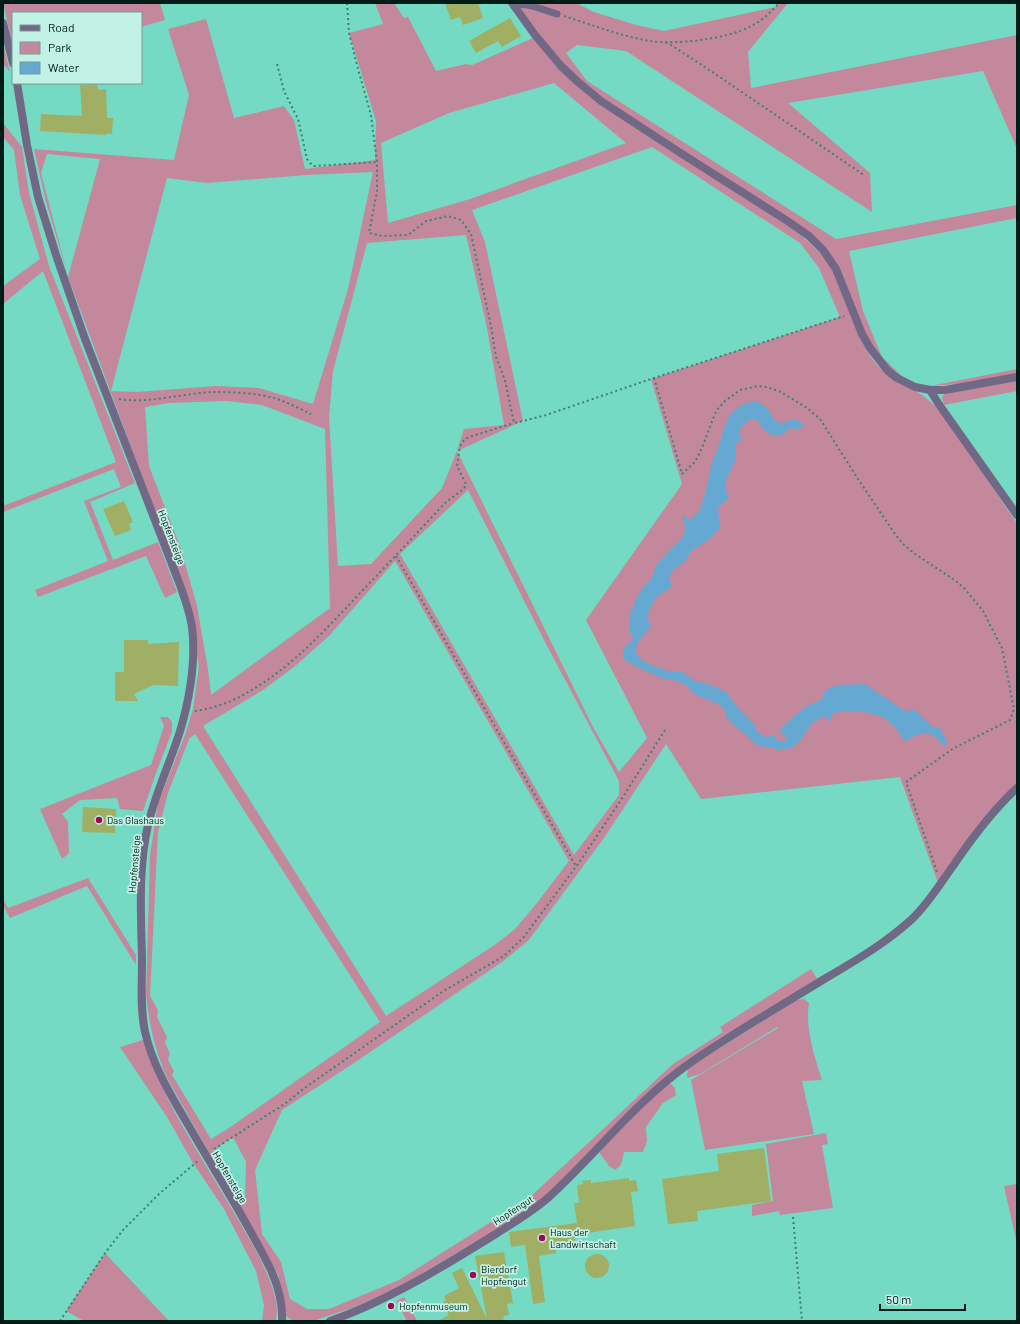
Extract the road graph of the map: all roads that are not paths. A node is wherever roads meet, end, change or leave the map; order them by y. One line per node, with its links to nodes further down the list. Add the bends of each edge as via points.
1 (513, 4): 2 (lane); 7 (street, via 557,61 601,101 809,236 836,269 862,334 888,371 915,387)
2 (557, 14)
3 (3, 23): 4 (street)
4 (12, 59)
5 (17, 84): 10 (street, Hopfensteige, via 27,145 56,255 85,339 180,585 189,612 192,633 193,666 190,689 180,729 155,798 145,845 141,902 145,1031 151,1054 175,1102 271,1270 277,1284)
6 (1017, 377): 7 (street, via 945,390)
7 (930, 390): 8 (street)
8 (1017, 515)
9 (1017, 788): 11 (street, Hopfengut, via 976,833 915,916 894,935 689,1064 639,1105 539,1205 460,1256 405,1287 368,1306)
10 (282, 1321)
11 (330, 1321)

